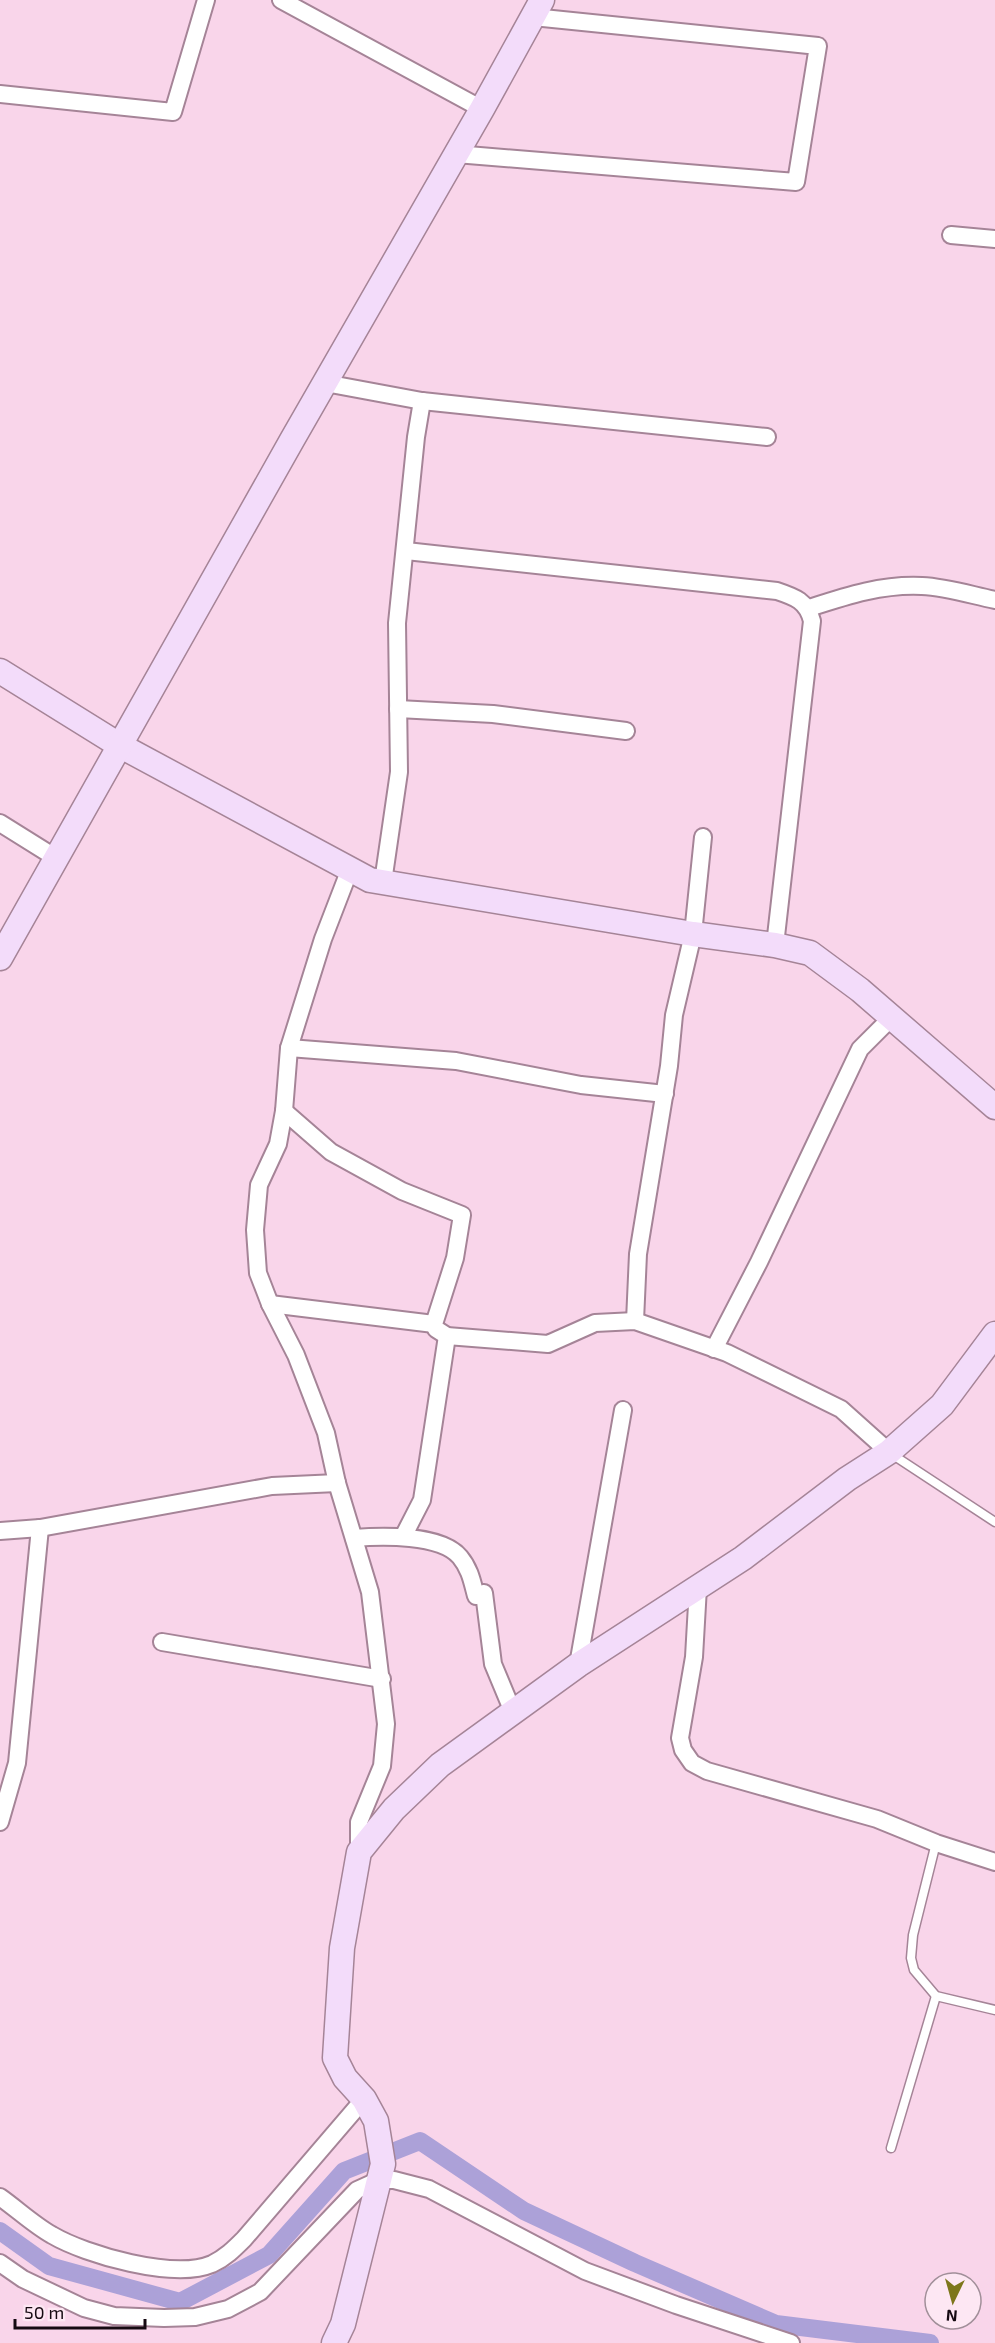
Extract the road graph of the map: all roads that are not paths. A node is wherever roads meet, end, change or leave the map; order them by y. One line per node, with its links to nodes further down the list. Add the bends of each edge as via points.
1 (206, 0): 4 (street, via 173,112)
2 (283, 0): 5 (street)
3 (537, 8): 5 (street); 6 (street, via 818,46 795,182)
4 (0, 94)
5 (482, 109): 6 (street)
6 (456, 154): 9 (street)
7 (951, 235): 8 (street)
8 (995, 239)
9 (325, 383): 10 (street); 18 (street)
10 (422, 401): 11 (street); 12 (street)
11 (767, 437)
12 (406, 551): 14 (street, via 777,591 796,597); 16 (street, via 397,623)
13 (995, 600): 14 (street, via 923,586 861,591)
14 (809, 608): 25 (street, via 812,621)
15 (0, 671): 18 (street)
16 (398, 709): 17 (street, via 493,714); 23 (street, via 399,772)
17 (626, 731)
18 (119, 745): 21 (street); 22 (street)
19 (0, 823): 21 (street)
20 (703, 837): 24 (street)
21 (56, 858): 26 (street)
22 (350, 869): 23 (street); 28 (street)
23 (383, 882): 24 (street)
24 (693, 934): 25 (street); 29 (street, via 674,1015)
25 (775, 945): 27 (street, via 810,953)
26 (0, 958)
27 (891, 1018): 30 (street); 37 (street, via 860,1049)
28 (289, 1048): 29 (street, via 456,1061 581,1085); 31 (street)
29 (665, 1095): 33 (street, via 638,1254)
30 (995, 1107)
31 (284, 1111): 32 (street, via 278,1144 259,1185 255,1230 258,1273); 34 (street, via 331,1152 402,1191 462,1215 455,1258)
32 (270, 1304): 34 (street); 40 (street, via 296,1355 326,1433)
33 (635, 1321): 36 (street, via 595,1323 548,1344); 37 (street)
34 (434, 1324): 36 (street)
35 (995, 1334): 39 (street, via 942,1405)
36 (447, 1336): 44 (street, via 422,1500)
37 (714, 1349): 39 (street, via 841,1409)
38 (623, 1410): 48 (street)
39 (889, 1452): 41 (lane); 46 (street)
40 (337, 1483): 42 (street, via 272,1486); 45 (street)
41 (995, 1522)
42 (40, 1528): 43 (street); 51 (street, via 17,1763)
43 (0, 1532)
44 (404, 1537): 45 (street); 50 (street, via 433,1543 459,1555 470,1571 480,1594 493,1664)
45 (354, 1538): 49 (street, via 370,1592)
46 (698, 1587): 48 (street); 52 (street, via 694,1657 680,1738 682,1750 692,1763 738,1781 877,1819)
47 (162, 1642): 49 (street)
48 (578, 1665): 50 (street)
49 (382, 1679): 53 (street, via 386,1724 382,1766 359,1822)
50 (513, 1712): 53 (street, via 440,1765 394,1809)
51 (0, 1822)
52 (936, 1843): 54 (street); 55 (lane, via 911,1958 914,1970)
53 (359, 1852): 57 (street, via 342,1948 335,2058 345,2078)
54 (995, 1862)
55 (936, 1996): 56 (lane); 58 (lane)
56 (995, 2010)
57 (364, 2099): 59 (street, via 376,2121); 60 (street, via 244,2239 227,2257 209,2265 192,2268 133,2264 95,2254 52,2235)
58 (891, 2148)
59 (381, 2172): 61 (street, via 357,2190 260,2292 228,2309 195,2317 114,2316 84,2308 23,2279); 62 (street, via 343,2324); 63 (street, via 429,2189 585,2271)
60 (0, 2197)
61 (0, 2263)
62 (334, 2343)
63 (791, 2343)

